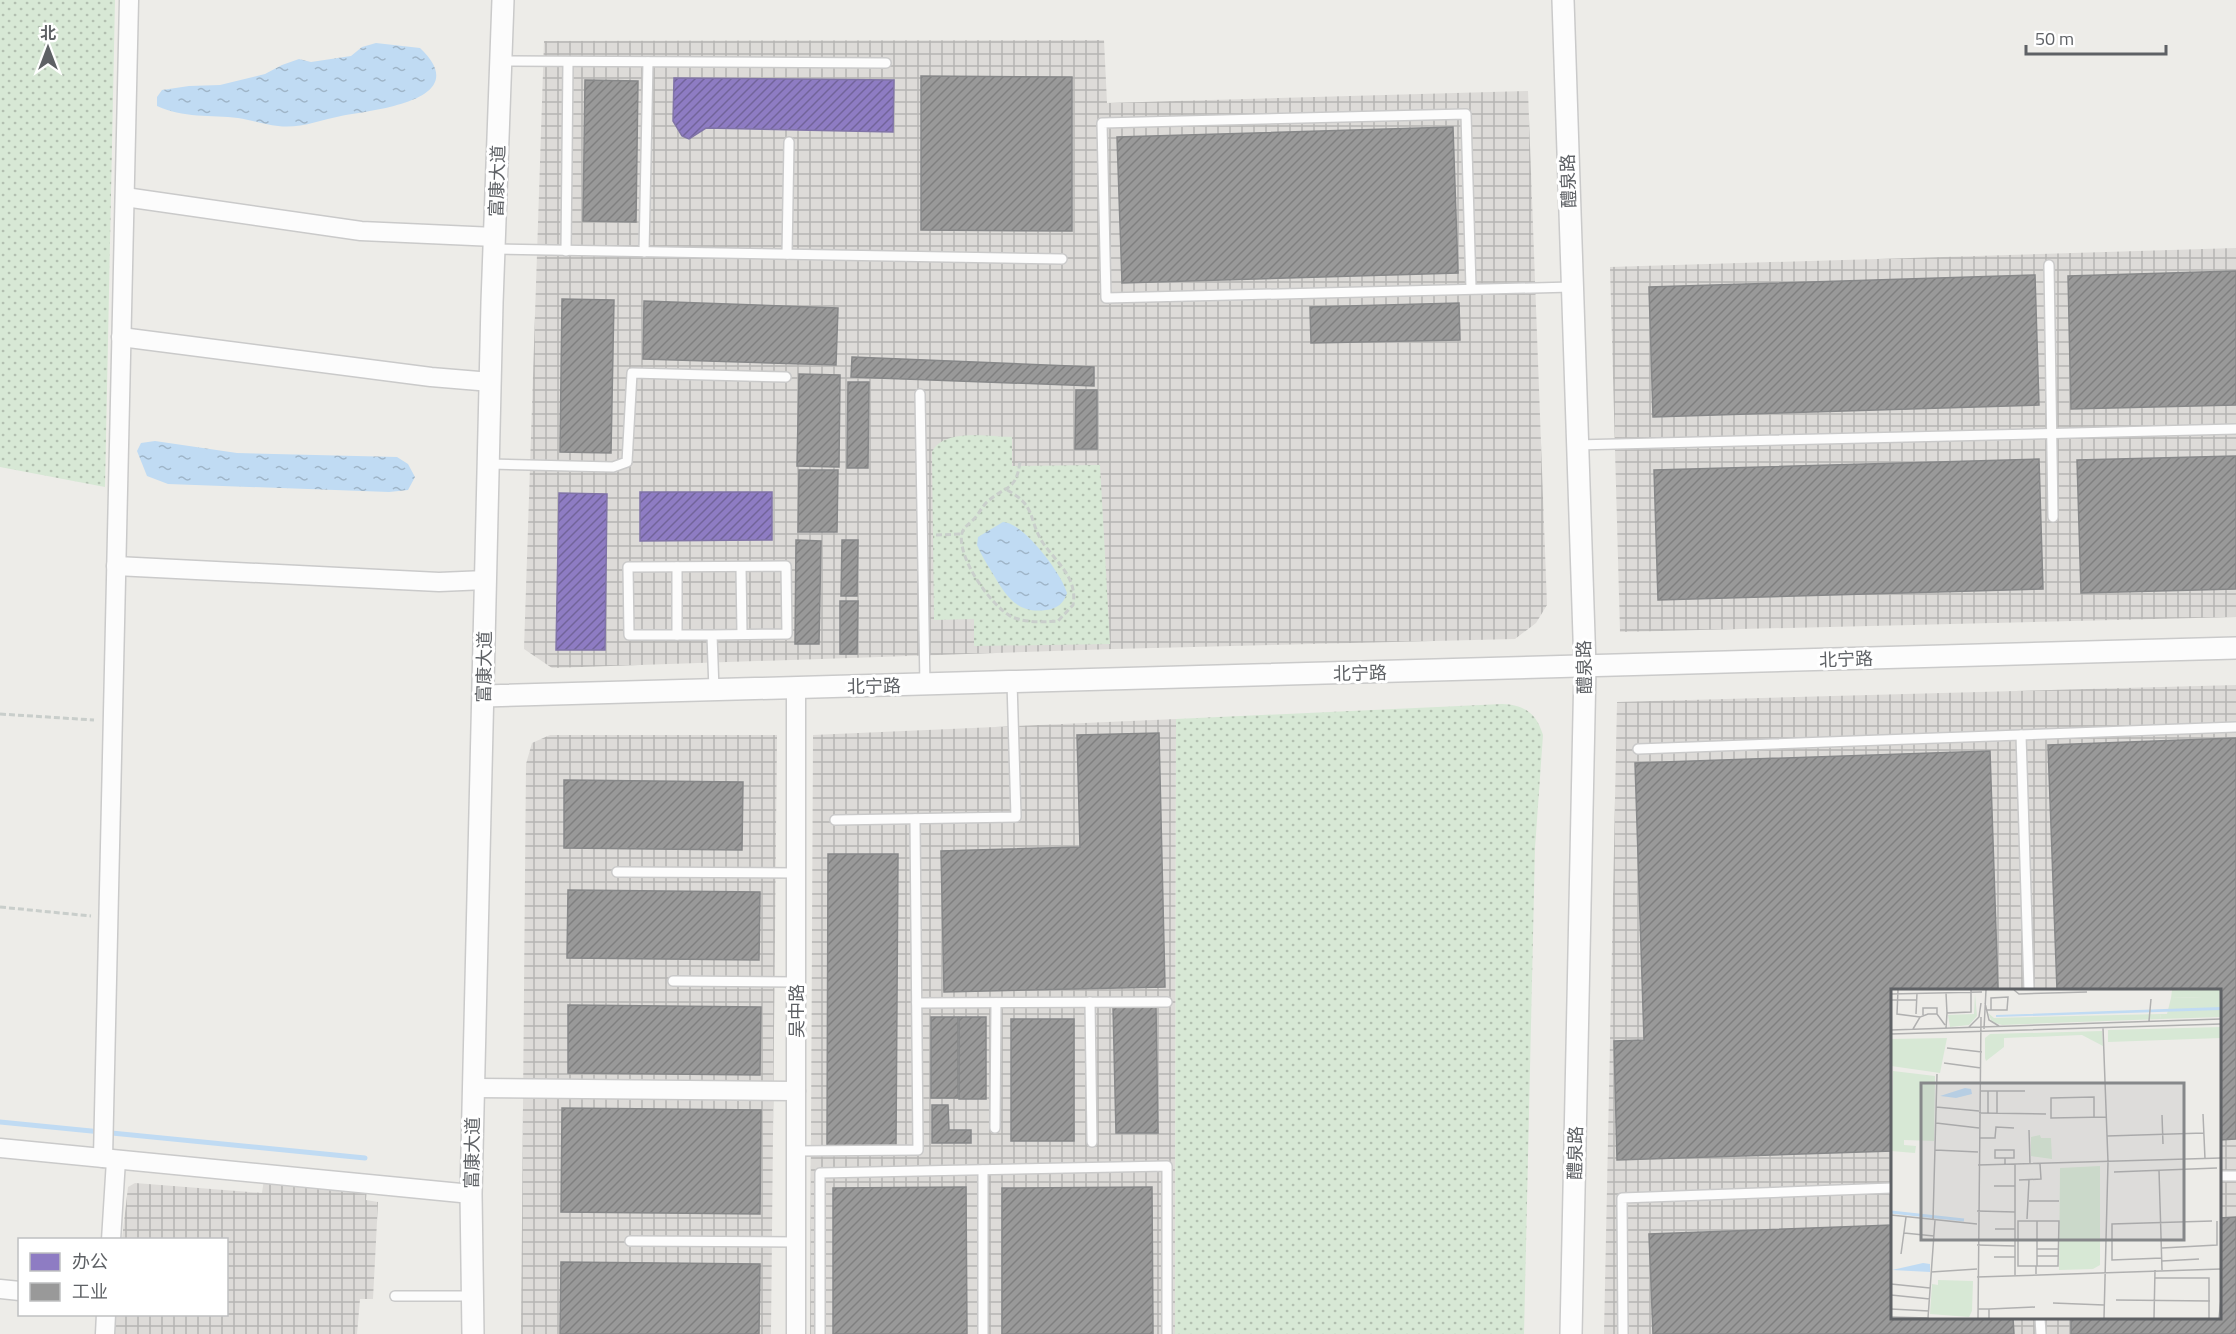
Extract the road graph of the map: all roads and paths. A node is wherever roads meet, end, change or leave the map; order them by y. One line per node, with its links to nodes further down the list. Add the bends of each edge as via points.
1 (129, 0): 9 (street)
2 (503, 0): 4 (street, 富康大道)
3 (1563, 0): 16 (street, 醴泉路)
4 (501, 61): 5 (lane); 10 (street, 富康大道)
5 (568, 62): 6 (lane); 11 (lane)
6 (648, 62): 7 (lane); 12 (lane)
7 (885, 63)
8 (789, 142): 13 (lane)
9 (124, 197): 10 (street, via 361,231); 18 (street)
10 (494, 243): 11 (lane); 20 (street, 富康大道)
11 (566, 250): 12 (lane)
12 (644, 252): 13 (lane)
13 (787, 254): 14 (lane)
14 (1062, 259)
15 (2049, 265): 23 (lane)
16 (1572, 287): 17 (lane); 24 (street, 醴泉路)
17 (1471, 288): 17 (lane, via 1106,298 1102,123 1466,114)
18 (122, 337): 20 (street); 31 (street)
19 (786, 378): 26 (lane, via 632,373 627,462 613,467)
20 (491, 382): 26 (street, 富康大道)
21 (920, 394): 30 (lane)
22 (2236, 429): 23 (lane)
23 (2052, 435): 24 (lane); 28 (lane)
24 (1576, 445): 39 (street, 醴泉路)
25 (1020, 462): 27 (path, via 1016,482)
26 (489, 464): 34 (street, 富康大道)
27 (1007, 490): 29 (path, via 987,502); 29 (path, via 1029,508 1042,542 1072,584 1074,597 1067,614 1058,621 1028,622 1001,610 971,570)
28 (2053, 517)
29 (962, 534): 30 (path)
30 (922, 535): 41 (lane)
31 (116, 566): 34 (street, via 439,582); 46 (street)
32 (677, 567): 33 (lane); 36 (lane); 36 (lane, via 628,567 629,635)
33 (741, 567): 35 (lane); 35 (lane, via 786,566 787,623 787,634)
34 (486, 580): 44 (street, 富康大道)
35 (741, 634): 37 (lane)
36 (677, 635): 37 (lane)
37 (712, 635): 43 (lane)
38 (2236, 648): 39 (street, 北宁路)
39 (1586, 668): 40 (street, 北宁路); 88 (street, 醴泉路)
40 (1012, 682): 41 (street, 北宁路); 50 (lane, via 1016,817)
41 (925, 685): 42 (street, 北宁路)
42 (796, 688): 43 (street, 北宁路); 53 (street, 吴中路)
43 (714, 690): 44 (street, 北宁路)
44 (484, 696): 63 (street, 富康大道)
45 (0, 714): 46 (path)
46 (113, 721): 55 (street)
47 (2236, 728): 48 (lane)
48 (2021, 735): 49 (lane); 58 (lane)
49 (1638, 749)
50 (915, 819): 51 (lane); 61 (lane)
51 (835, 820)
52 (617, 872): 53 (lane)
53 (796, 873): 57 (street, 吴中路)
54 (0, 907): 55 (path)
55 (108, 918): 69 (street, via 104,1132)
56 (673, 981): 57 (lane)
57 (796, 982): 64 (street, 吴中路)
58 (2030, 989)
59 (1090, 1002): 60 (lane); 62 (lane); 66 (lane)
60 (1167, 1002)
61 (917, 1003): 62 (lane); 68 (lane, via 918,1150)
62 (996, 1003): 65 (lane)
63 (474, 1088): 64 (street); 72 (street, 富康大道)
64 (796, 1091): 68 (street, 吴中路)
65 (995, 1128)
66 (1092, 1142)
67 (0, 1148): 69 (street)
68 (796, 1151): 75 (street, 吴中路)
69 (110, 1159): 72 (street); 73 (street)
70 (983, 1170): 85 (lane, via 820,1173); 86 (lane); 87 (lane, via 1167,1166)
71 (1891, 1188): 89 (lane, via 1622,1198)
72 (471, 1194): 79 (street, 富康大道)
73 (111, 1238)
74 (630, 1241): 75 (lane)
75 (796, 1242): 84 (street, 吴中路)
76 (0, 1288): 77 (street)
77 (18, 1291)
78 (395, 1296): 79 (lane)
79 (472, 1296): 83 (street, 富康大道)
80 (106, 1316): 82 (street)
81 (2040, 1319): 90 (lane)
82 (105, 1334)
83 (473, 1334)
84 (796, 1334)
85 (820, 1334)
86 (983, 1334)
87 (1167, 1334)
88 (1571, 1334)
89 (1623, 1334)
90 (2041, 1334)

